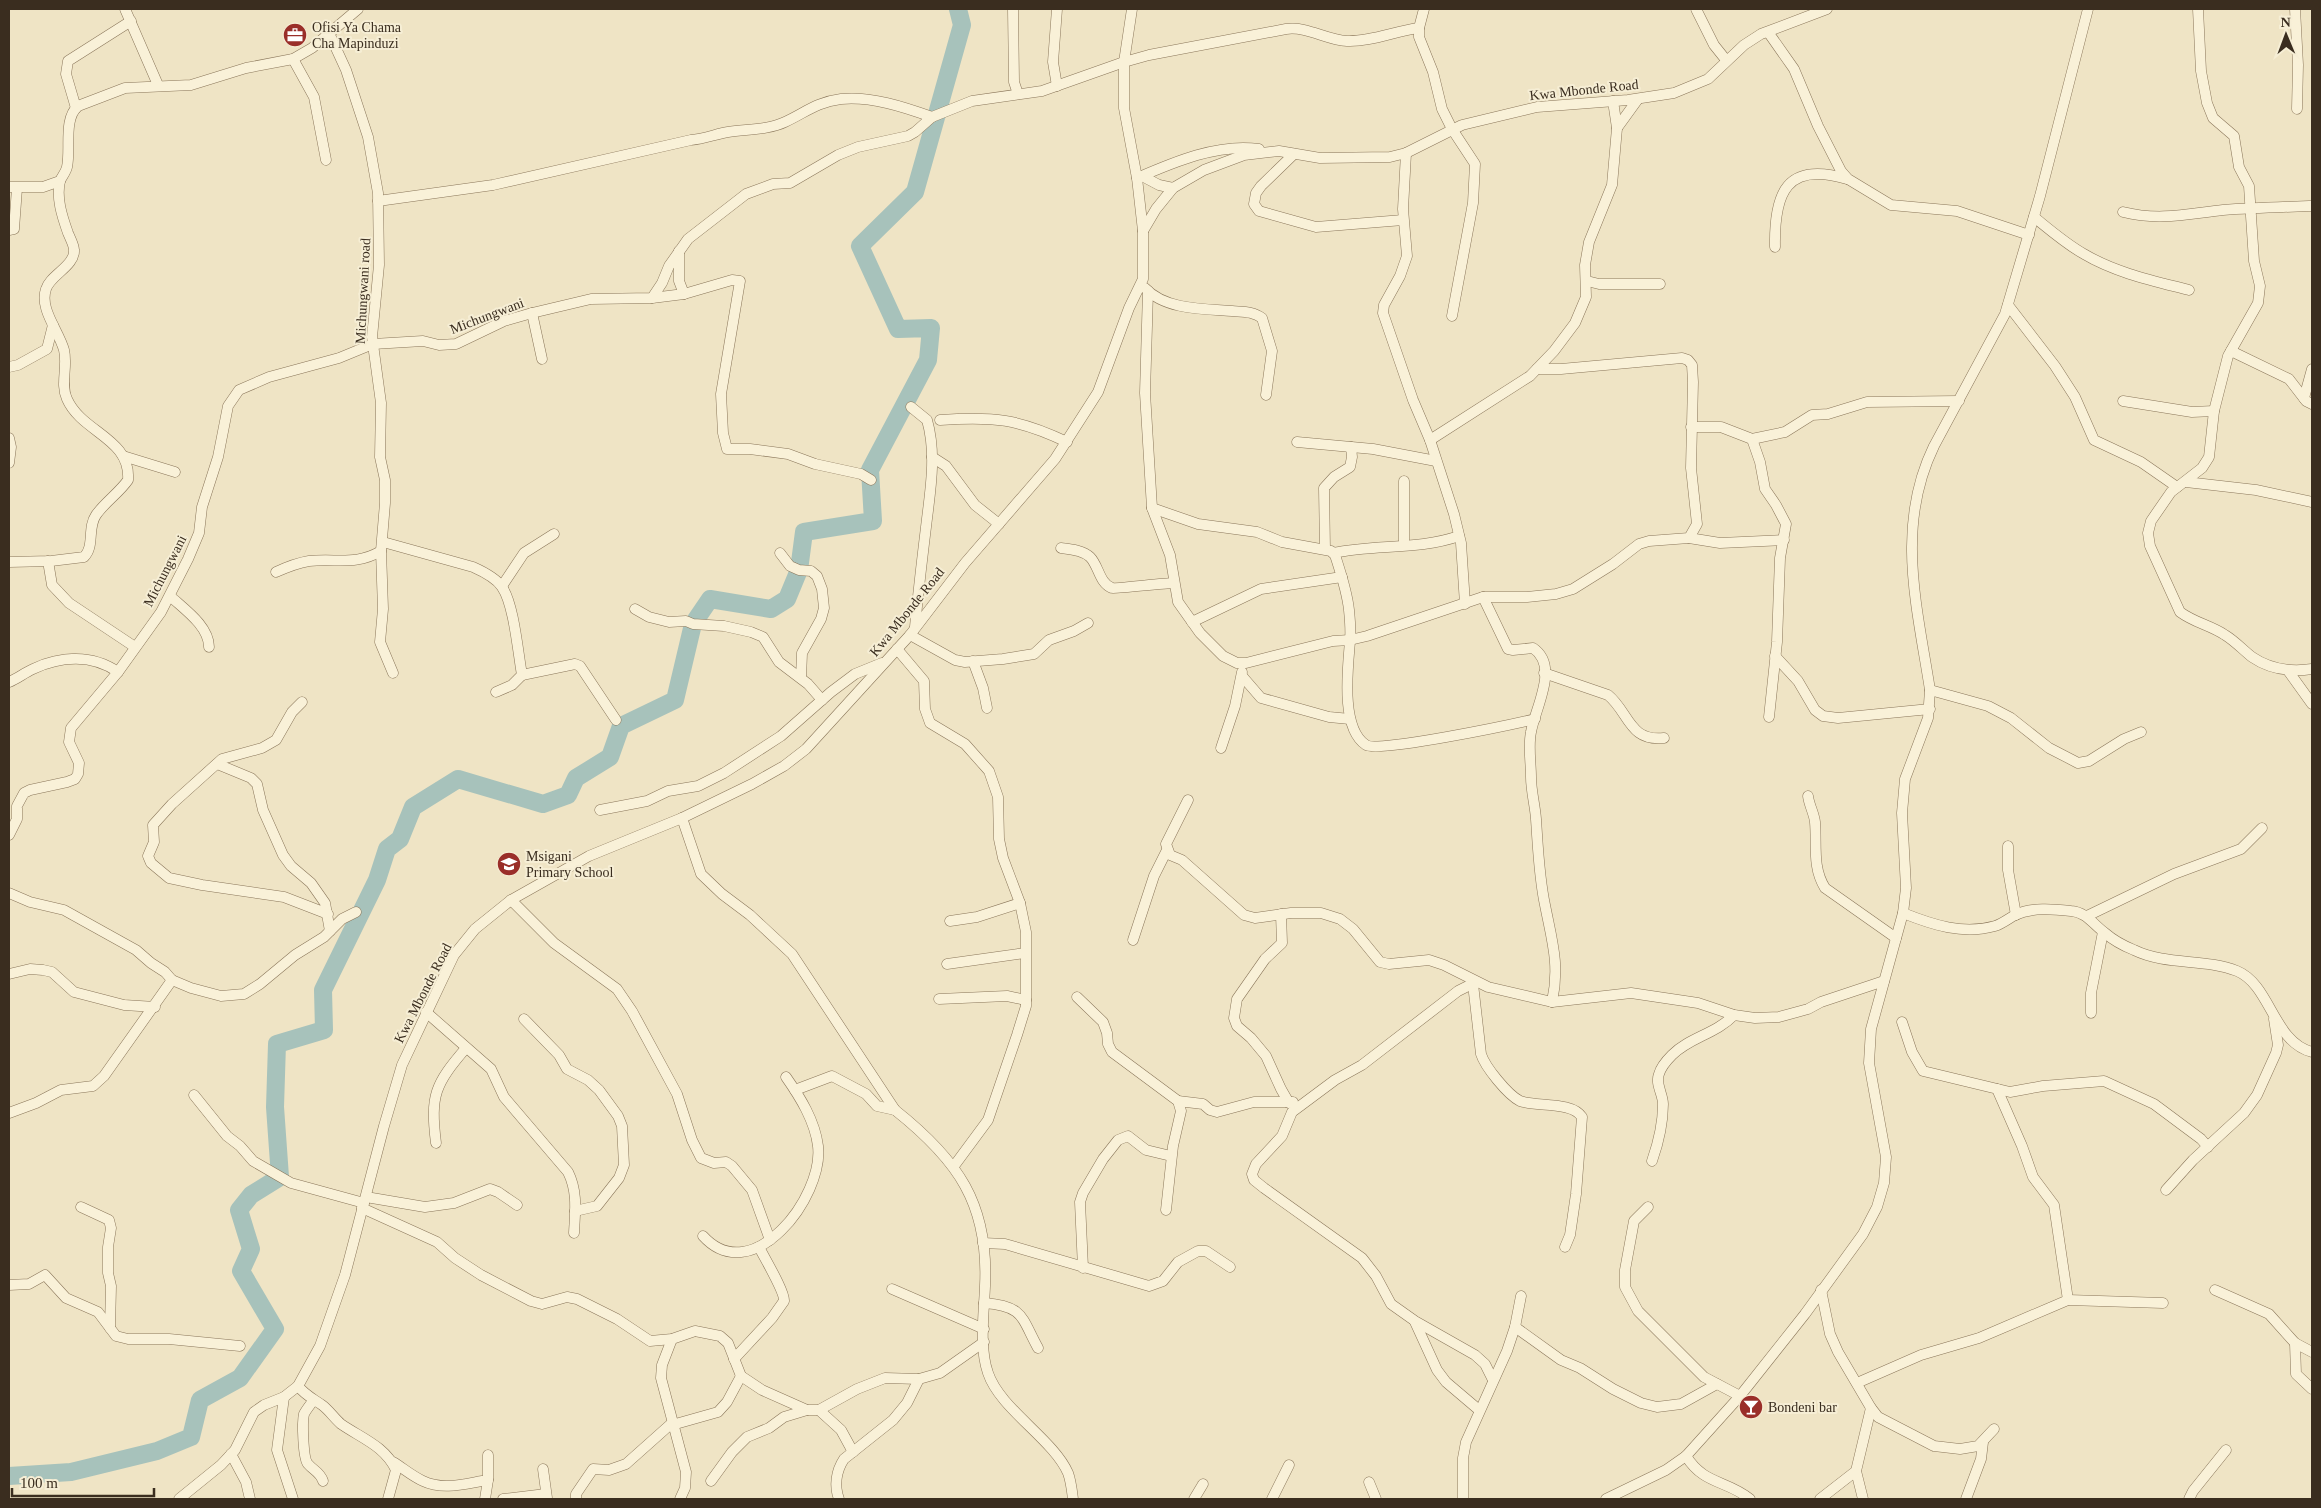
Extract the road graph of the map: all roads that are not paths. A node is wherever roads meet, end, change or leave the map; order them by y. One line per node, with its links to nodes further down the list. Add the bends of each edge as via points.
1 (125, 9): 12 (street)
2 (358, 9): 15 (street)
3 (1014, 9): 21 (street, via 1014,82)
4 (1058, 9): 20 (street, via 1053,62)
5 (1132, 9): 18 (street)
6 (1424, 9): 13 (street)
7 (1696, 9): 17 (street, via 1714,45)
8 (1827, 9): 14 (street, Kwa Mbonde Road)
9 (2088, 9): 42 (street)
10 (2198, 9): 40 (street, via 2201,71 2207,103 2213,118 2234,136 2239,167 2249,186)
11 (2295, 9): 25 (street)
12 (131, 21): 19 (street); 24 (street, via 68,60 66,74)
13 (1419, 28): 18 (street, via 1348,42 1291,28); 28 (street, via 1421,46 1433,72 1442,110)
14 (1768, 32): 17 (street, Kwa Mbonde Road); 34 (street, via 1794,69 1818,126)
15 (329, 33): 16 (street); 38 (street, Michungwani road, via 346,70 368,137)
16 (293, 59): 19 (street, via 246,68 191,85); 32 (street, via 314,97)
17 (1726, 60): 22 (street, Kwa Mbonde Road, via 1703,81 1674,93)
18 (1124, 62): 20 (street); 33 (street, via 1124,108)
19 (158, 85): 24 (street, via 125,88)
20 (1057, 86): 21 (street)
21 (1018, 94): 26 (street, via 972,101)
22 (1638, 99): 23 (street, Kwa Mbonde Road); 27 (street)
23 (1613, 100): 27 (street); 28 (street, Kwa Mbonde Road, via 1537,107)
24 (76, 108): 35 (street, via 70,126 67,168)
25 (2298, 109)
26 (932, 116): 38 (street, via 874,101 834,100 763,128 725,132 493,185); 48 (street, via 908,136 858,147 790,183 773,184 746,194 688,239)
27 (1617, 128): 49 (street, via 1611,190 1589,242 1585,265)
28 (1452, 129): 30 (street, Kwa Mbonde Road); 57 (street, via 1474,161 1475,168 1473,203)
29 (1279, 152): 31 (street, Kwa Mbonde Road); 33 (street, via 1240,148 1215,152); 37 (street, Kwa Mbonde Road, via 1244,155 1222,162)
30 (1406, 153): 31 (street, Kwa Mbonde Road, via 1390,157 1320,158); 43 (street)
31 (1294, 154): 43 (street, via 1256,193 1254,204 1259,211 1316,227)
32 (326, 160)
33 (1140, 177): 37 (street); 45 (street)
34 (1848, 179): 46 (street, via 1891,205 1956,211); 47 (street, via 1827,173 1808,174 1793,180 1776,212)
35 (60, 181): 36 (street, via 43,187); 58 (street, via 62,214 74,251 72,259 51,280 44,293)
36 (13, 187): 44 (street, via 14,228)
37 (1173, 188): 45 (street, Kwa Mbonde Road)
38 (378, 202): 59 (street, Michungwani road, via 379,265)
39 (2312, 206): 40 (street)
40 (2251, 208): 41 (street, via 2148,218); 60 (street, via 2260,296)
41 (2123, 212)
42 (2034, 217): 46 (street); 52 (street, via 2071,247 2106,266)
43 (1404, 220): 75 (street, via 1407,256 1382,313)
44 (9, 230)
45 (1144, 231): 51 (street, Kwa Mbonde Road)
46 (2029, 236): 55 (street)
47 (1775, 247)
48 (679, 251): 53 (street); 54 (street)
49 (1587, 281): 50 (street, via 1599,284); 63 (street, via 1586,297 1575,323)
50 (1660, 284)
51 (1145, 287): 65 (street, via 1168,302 1183,306 1251,312 1262,318 1272,351); 76 (street, Kwa Mbonde Road, via 1129,308 1101,387); 88 (street)
52 (2189, 290)
53 (684, 294): 54 (street, Michungwani); 84 (street, Michungwani, via 732,280 740,281 721,394 727,449 788,454 815,464 861,474)
54 (652, 298): 56 (street, Michungwani, via 591,299)
55 (2008, 305): 66 (street); 86 (street, via 2075,397 2094,440)
56 (532, 313): 59 (street, Michungwani, via 456,344); 61 (street)
57 (1452, 316)
58 (53, 325): 62 (street, via 47,349); 79 (street, via 64,351 64,389 68,401 79,416 118,446)
59 (373, 344): 95 (street, Michungwani road, via 381,402 380,457 385,503); 105 (street, Michungwani, via 339,358 261,380 245,386 234,395 228,406 218,457 202,507 199,533)
60 (2231, 351): 68 (street, via 2289,379); 70 (street)
61 (542, 360)
62 (9, 368)
63 (1537, 369): 72 (street, via 1685,359 1693,371); 75 (street)
64 (2312, 369): 68 (street)
65 (1266, 395)
66 (1959, 401): 74 (street, via 1867,402 1828,414 1812,415 1785,432); 129 (street, via 1924,466 1916,495 1911,538 1912,569)
67 (2123, 401): 70 (street, via 2192,412)
68 (2308, 401)
69 (911, 408): 80 (street, via 927,420)
70 (2214, 411): 86 (street, via 2208,457 2202,468)
71 (940, 420): 76 (street, via 1004,419 1040,428)
72 (1691, 427): 74 (street, via 1721,427); 92 (street, via 1691,468 1697,524)
73 (9, 438): 82 (street)
74 (1752, 439): 93 (street, via 1765,489 1786,524)
75 (1430, 440): 81 (street)
76 (1067, 442): 89 (street, Kwa Mbonde Road)
77 (1297, 442): 78 (street)
78 (1351, 448): 81 (street); 97 (street, via 1350,467 1324,488)
79 (124, 456): 83 (street); 99 (street, via 128,480 95,516 88,553 79,558)
80 (932, 457): 89 (street, via 946,466 975,505); 111 (street, via 930,506)
81 (1436, 462): 91 (street)
82 (9, 463)
83 (175, 472)
84 (871, 480)
85 (1404, 481): 94 (street)
86 (2182, 484): 87 (street, via 2256,490); 122 (street, via 2160,506 2148,533 2159,570 2180,612 2200,625 2224,634 2253,658)
87 (2312, 502)
88 (1152, 508): 97 (street, via 1198,524 1257,532 1282,542); 103 (street, via 1170,554)
89 (999, 524): 111 (street, Kwa Mbonde Road)
90 (554, 534): 104 (street, via 524,553)
91 (1459, 536): 94 (street, via 1439,542); 107 (street)
92 (1689, 538): 93 (street, via 1720,543); 106 (street, via 1639,544 1573,589 1556,594)
93 (1784, 540): 116 (street, via 1780,558)
94 (1404, 545): 97 (street)
95 (382, 546): 101 (street, via 357,561 311,561); 104 (street, via 473,567); 123 (street, Michungwani road, via 380,642)
96 (1061, 548): 103 (street, via 1084,553 1091,558 1106,584 1114,589)
97 (1329, 551): 102 (street)
98 (780, 553): 127 (street, via 790,566 811,571 817,576 822,589 824,608 802,653)
99 (48, 561): 100 (street); 113 (street, via 52,585 69,603)
100 (9, 562)
101 (276, 572)
102 (1342, 577): 109 (street, via 1261,589); 112 (street, via 1347,595)
103 (1174, 583): 109 (street, via 1178,602)
104 (502, 586): 125 (street, via 515,630)
105 (170, 596): 113 (street, Michungwani); 114 (street, via 207,634)
106 (1483, 597): 107 (street); 124 (street, via 1508,649 1533,648 1541,653)
107 (1465, 604): 112 (street)
108 (635, 608): 127 (street, via 649,617 669,622 724,626 763,637 779,662)
109 (1192, 622): 119 (street, via 1223,656)
110 (1088, 623): 117 (street, via 1049,640 1034,654)
111 (913, 631): 115 (street, Kwa Mbonde Road); 117 (street, via 955,660)
112 (1350, 640): 119 (street, via 1333,641); 137 (street, via 1347,659)
113 (136, 646): 121 (street, Michungwani)
114 (209, 647)
115 (898, 649): 118 (street, Kwa Mbonde Road); 154 (street, via 924,681 925,709 930,723 965,744 989,771 998,798 1003,858)
116 (1775, 656): 135 (street, via 1823,716 1838,718); 136 (street)
117 (973, 661): 134 (street)
118 (886, 662): 131 (street, via 855,674); 147 (street, Kwa Mbonde Road, via 806,749 784,766)
119 (1241, 664): 126 (street)
120 (2312, 669): 122 (street)
121 (118, 672): 128 (street, via 98,661 76,658 33,669); 149 (street, Michungwani, via 71,728 69,742 79,768 75,779 24,794 17,806 18,819)
122 (2289, 672): 133 (street)
123 (393, 673)
124 (1544, 674): 138 (street, via 1544,687); 141 (street, via 1608,695 1638,733 1647,738)
125 (522, 675): 130 (street, via 512,686); 139 (street, via 575,664 580,666)
126 (1242, 676): 137 (street, via 1261,698 1329,718); 142 (street)
127 (802, 678): 131 (street)
128 (9, 682)
129 (1930, 690): 135 (street); 140 (street, via 1988,706 2011,718 2049,748 2078,763 2088,761)
130 (496, 692)
131 (822, 700): 146 (street, via 781,736 698,786)
132 (302, 702): 143 (street, via 292,712 276,740 262,748 222,759)
133 (2312, 704)
134 (987, 708)
135 (1930, 709): 158 (street, via 1905,779 1902,813 1906,888)
136 (1769, 717)
137 (1350, 719): 138 (street, via 1369,747)
138 (1535, 719): 175 (street, via 1530,733 1531,783 1538,859 1556,964)
139 (616, 720)
140 (2141, 732)
141 (1664, 738)
142 (1221, 748)
143 (217, 764): 156 (street, via 258,784 263,810 283,855 318,892); 156 (street, via 172,804 154,826 154,842 148,856 151,863 169,878 284,897)
144 (1808, 796): 164 (street, via 1815,821 1819,879 1825,888)
145 (1188, 800): 151 (street, via 1166,844)
146 (600, 810)
147 (682, 818): 153 (street, Kwa Mbonde Road, via 589,856); 192 (street, via 702,874 792,954)
148 (2262, 828): 160 (street, via 2241,848 2174,874)
149 (9, 835)
150 (2008, 846): 159 (street, via 2008,870)
151 (1167, 850): 157 (street, via 1209,882 1244,915 1254,918); 165 (street, via 1154,876)
152 (9, 892): 169 (street, via 30,902 64,910 123,942 166,972)
153 (511, 900): 177 (street, Kwa Mbonde Road, via 475,929 454,955); 208 (street, via 554,943 617,989 677,1094 701,1158 714,1163 726,1162 739,1173 752,1190)
154 (1020, 903): 161 (street); 166 (street, via 1026,932)
155 (356, 912): 162 (street, via 342,919)
156 (328, 914): 162 (street)
157 (1281, 914): 171 (street, via 1321,913 1340,919 1353,929 1380,962 1429,960); 190 (street, via 1282,943 1265,959 1237,999 1234,1018 1237,1026 1266,1056)
158 (1903, 914): 159 (street, via 1936,927 1974,930 1997,926); 164 (street)
159 (2016, 915): 160 (street, via 2050,910 2073,911)
160 (2087, 916): 163 (street)
161 (950, 921)
162 (330, 931): 169 (street, via 244,994 221,996)
163 (2103, 932): 178 (street, via 2091,993); 180 (street, via 2134,951 2162,960 2212,964 2240,972 2251,981)
164 (1896, 938): 170 (street)
165 (1133, 940)
166 (1025, 953): 167 (street); 174 (street)
167 (947, 964)
168 (9, 974): 176 (street, via 30,969 52,972 74,992 124,1005)
169 (172, 980): 176 (street)
170 (1884, 981): 179 (street, via 1790,1015 1755,1018); 216 (street, via 1871,1029 1869,1063 1886,1157 1884,1183 1877,1207 1863,1234)
171 (1474, 983): 175 (street); 191 (street, via 1437,1006 1362,1065); 211 (street, via 1484,1063 1519,1100 1576,1111 1582,1117 1576,1194 1570,1236)
172 (1077, 997): 189 (street, via 1103,1022 1112,1052)
173 (939, 999): 174 (street, via 1007,996)
174 (1026, 1000): 198 (street, via 988,1120)
175 (1552, 1002): 179 (street, via 1631,993 1698,1003)
176 (155, 1007): 193 (street, via 93,1086 61,1090)
177 (426, 1012): 183 (street); 200 (street, Kwa Mbonde Road, via 402,1064)
178 (2091, 1013)
179 (1734, 1015): 197 (street, via 1720,1028 1686,1045 1663,1066 1658,1081 1663,1110)
180 (2273, 1016): 184 (street, via 2294,1043); 195 (street, via 2278,1045 2273,1064 2244,1113)
181 (524, 1019): 205 (street, via 559,1055 567,1069 599,1090 622,1126 624,1165 619,1178 598,1206)
182 (1902, 1022): 186 (street, via 1923,1072)
183 (466, 1048): 194 (street, via 437,1086 433,1117); 205 (street, via 491,1069 504,1097 568,1172 574,1190)
184 (2312, 1052)
185 (786, 1077): 187 (street)
186 (1997, 1089): 195 (street, via 2010,1092 2104,1081 2154,1104); 219 (street, via 2032,1177 2054,1205)
187 (795, 1090): 192 (street, via 832,1076 866,1094 877,1106); 208 (street, via 813,1126 818,1147 817,1166 797,1214)
188 (194, 1095): 200 (street, via 226,1136 254,1161 291,1183)
189 (1178, 1101): 190 (street, via 1204,1104 1217,1112 1254,1102); 196 (street, via 1181,1111)
190 (1289, 1102): 191 (street)
191 (1304, 1102): 222 (street, via 1292,1112 1282,1136 1256,1164 1252,1174 1254,1180 1362,1258 1376,1276 1390,1304)
192 (895, 1110): 198 (street)
193 (9, 1113)
194 (436, 1142)
195 (2208, 1147): 199 (street)
196 (1171, 1156): 204 (street); 212 (street, via 1146,1150 1128,1136 1118,1140 1103,1159 1080,1202)
197 (1652, 1161)
198 (954, 1166): 209 (street, via 978,1212)
199 (2166, 1190)
200 (364, 1203): 201 (street, via 425,1207 454,1203 490,1189); 226 (street, via 437,1242 481,1275 531,1301 542,1304 567,1297 578,1299 650,1341); 238 (street, Kwa Mbonde Road, via 333,1314)
201 (517, 1205)
202 (81, 1207): 225 (street, via 109,1220 111,1228 108,1256)
203 (1648, 1207): 237 (street, via 1634,1221 1624,1287 1652,1327 1696,1370)
204 (1166, 1210)
205 (575, 1211): 206 (street)
206 (574, 1233)
207 (703, 1236): 210 (street, via 726,1252)
208 (770, 1240): 210 (street)
209 (983, 1243): 212 (street, via 1005,1244); 220 (street, via 986,1264)
210 (760, 1247): 232 (street, via 782,1288 784,1301)
211 (1565, 1247)
212 (1083, 1268): 213 (street, via 1149,1286 1163,1281 1178,1262 1198,1251 1206,1251)
213 (1230, 1268)
214 (9, 1285): 225 (street, via 29,1284 45,1275 66,1298 98,1312)
215 (892, 1289): 224 (street)
216 (1821, 1290): 236 (street, via 1830,1334); 240 (street)
217 (2215, 1290): 228 (street, via 2269,1314)
218 (1521, 1296): 223 (street)
219 (2068, 1300): 221 (street); 236 (street, via 1980,1338 1921,1355)
220 (984, 1303): 224 (street); 230 (street, via 1002,1304 1019,1313)
221 (2163, 1303)
222 (1415, 1321): 235 (street, via 1474,1355 1485,1364); 246 (street, via 1437,1370 1446,1382)
223 (1515, 1327): 235 (street); 237 (street, via 1561,1360 1641,1403 1657,1407 1680,1404)
224 (984, 1329): 227 (street)
225 (110, 1330): 229 (street, via 116,1336 128,1339 169,1339)
226 (672, 1339): 232 (street, via 695,1331 720,1336 728,1343); 247 (street, via 662,1365 661,1378)
227 (984, 1342): 234 (street, via 940,1373); 274 (street, via 988,1373 999,1393 1068,1473)
228 (2295, 1343): 231 (street); 239 (street, via 2296,1374)
229 (240, 1346)
230 (1038, 1348)
231 (2312, 1352)
232 (734, 1359): 233 (street)
233 (741, 1376): 244 (street, via 762,1390); 247 (street, via 728,1402 718,1412)
234 (919, 1379): 245 (street, via 884,1378 870,1382); 251 (street, via 908,1403 893,1420)
235 (1493, 1380): 246 (street)
236 (1857, 1383): 243 (street)
237 (1717, 1384): 240 (street)
238 (298, 1386): 241 (street, Kwa Mbonde Road); 242 (street)
239 (2312, 1389)
240 (1740, 1396): 254 (street)
241 (284, 1397): 252 (street, Kwa Mbonde Road, via 254,1412); 267 (street, via 277,1450)
242 (313, 1401): 255 (street, via 321,1404 340,1423 369,1440); 260 (street, via 304,1414 304,1457 306,1464 321,1475)
243 (1871, 1408): 249 (street, via 1878,1418 1934,1446 1960,1449); 258 (street)
244 (807, 1410): 245 (street); 261 (street, via 746,1437)
245 (819, 1410): 251 (street, via 841,1430)
246 (1480, 1410): 278 (street, via 1466,1442)
247 (672, 1424): 271 (street, via 626,1464 609,1470 593,1469); 272 (street, via 686,1472)
248 (1994, 1429): 249 (street)
249 (1983, 1442): 283 (street, via 1981,1459)
250 (2226, 1450): 284 (street)
251 (854, 1452): 273 (street, via 844,1459 838,1470 836,1492)
252 (230, 1454): 265 (street, Kwa Mbonde Road); 266 (street, via 246,1482)
253 (488, 1455): 259 (street)
254 (1686, 1456): 279 (street, via 1666,1470); 280 (street, via 1706,1477 1737,1489)
255 (393, 1462): 259 (street, via 429,1483 461,1486); 268 (street, via 396,1470)
256 (1289, 1465): 276 (street)
257 (543, 1469): 264 (street)
258 (1856, 1471): 281 (street); 282 (street)
259 (488, 1480): 269 (street)
260 (323, 1481)
261 (711, 1481)
262 (1369, 1482): 277 (street)
263 (1203, 1484): 275 (street)
264 (546, 1496): 270 (street)
265 (179, 1499)
266 (250, 1499)
267 (293, 1499)
268 (388, 1499)
269 (485, 1499)
270 (504, 1499)
271 (576, 1499)
272 (680, 1499)
273 (839, 1499)
274 (1072, 1499)
275 (1194, 1499)
276 (1272, 1499)
277 (1376, 1499)
278 (1463, 1499)
279 (1606, 1499)
280 (1750, 1499)
281 (1820, 1499)
282 (1863, 1499)
283 (1966, 1499)
284 (2190, 1499)

